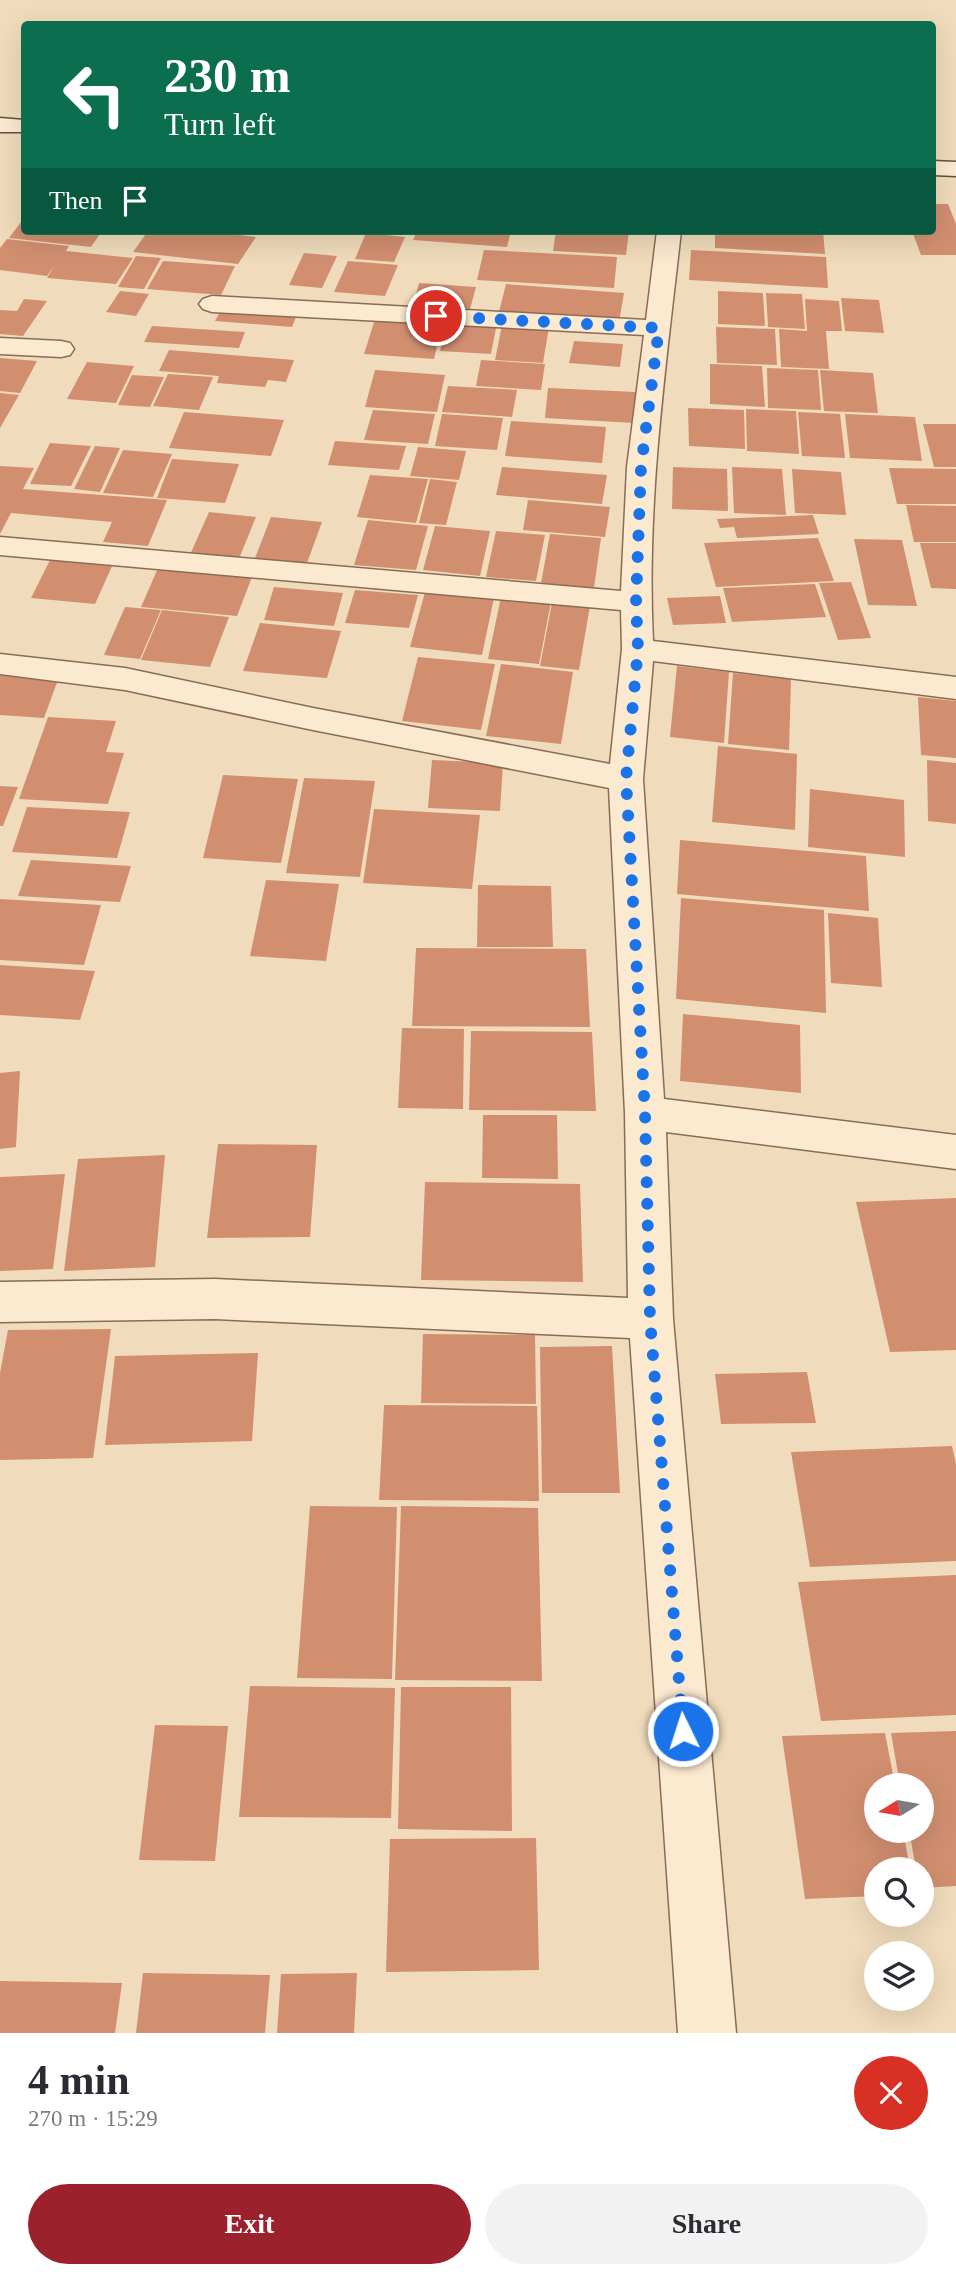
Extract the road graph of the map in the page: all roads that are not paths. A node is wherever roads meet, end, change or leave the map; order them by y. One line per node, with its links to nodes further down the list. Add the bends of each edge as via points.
1 (0, 125): 2 (street)
2 (21, 126)
3 (936, 167): 4 (street)
4 (956, 169)
5 (669, 235): 7 (street)
6 (212, 304): 7 (street)
7 (659, 328): 11 (street, via 641,467)
8 (0, 346): 9 (street)
9 (61, 349)
10 (0, 546): 11 (street)
11 (636, 602): 12 (street)
12 (638, 649): 14 (street); 15 (street)
13 (0, 664): 15 (street, via 125,679)
14 (956, 688)
15 (626, 779): 16 (street)
16 (645, 1113): 17 (street); 19 (street)
17 (956, 1152)
18 (0, 1302): 19 (street, via 215,1299)
19 (650, 1319): 20 (street)
20 (707, 2033)

